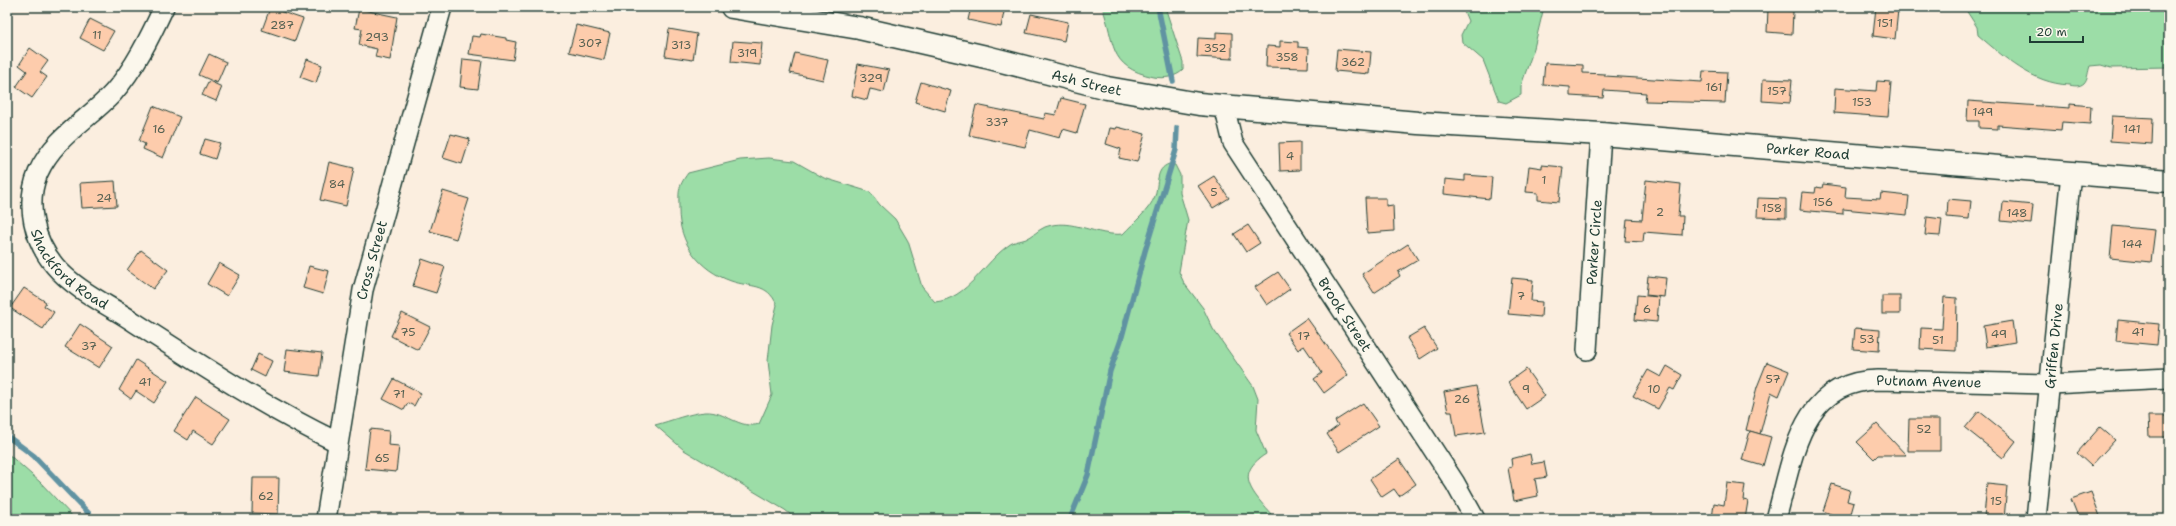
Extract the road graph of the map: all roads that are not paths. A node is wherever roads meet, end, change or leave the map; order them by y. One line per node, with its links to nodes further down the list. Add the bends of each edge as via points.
1 (164, 7): 12 (street, Shackford Road, via 123,80 104,101 55,145 39,172 32,203 37,237 56,267 80,287 270,408)
2 (442, 7): 12 (street, Cross Street, via 364,290)
3 (732, 7): 4 (street, Ash Street, via 894,35 1106,88 1169,100)
4 (1224, 106): 5 (street, Ash Street); 14 (street, Brook Street, via 1233,144 1455,482)
5 (1447, 124): 6 (street, Parker Road)
6 (1601, 134): 7 (street, Parker Road); 9 (street, Parker Circle)
7 (2071, 173): 8 (street, Parker Road); 11 (street, Griffen Drive)
8 (2169, 181)
9 (1587, 350)
10 (2169, 378): 11 (street, Putnam Avenue)
11 (2051, 384): 15 (street, Putnam Avenue, via 1873,380 1860,381 1840,388 1822,401 1806,421); 16 (street, Griffen Drive)
12 (337, 442): 13 (street, Cross Street)
13 (326, 519)
14 (1475, 519)
15 (1776, 519)
16 (2036, 519)

